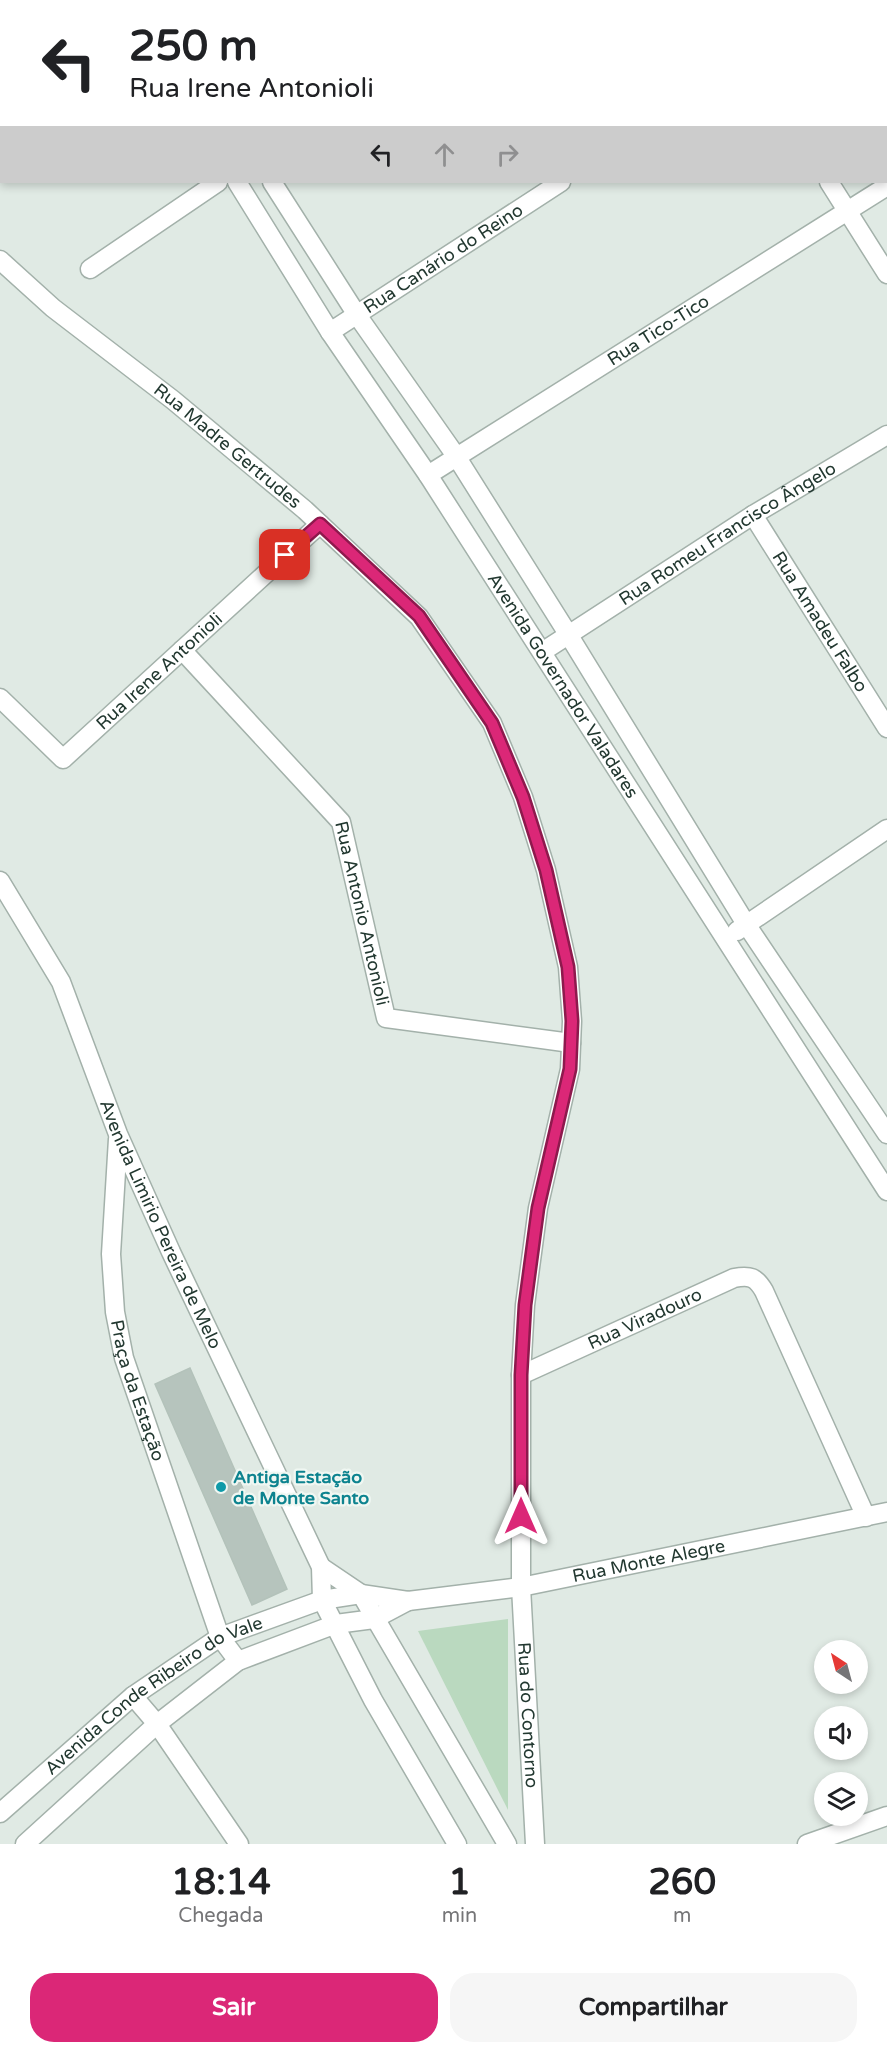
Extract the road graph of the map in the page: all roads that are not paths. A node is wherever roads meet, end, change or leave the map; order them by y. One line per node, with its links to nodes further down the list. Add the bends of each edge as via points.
1 (217, 183): 9 (street)
2 (238, 183): 12 (street, Avenida Governador Valadares)
3 (273, 183): 11 (street, Avenida Governador Valadares)
4 (559, 183): 11 (street, Rua Canário do Reino)
5 (831, 183): 7 (street)
6 (887, 186): 7 (street, Rua Tico-Tico)
7 (848, 212): 10 (street); 14 (street, Rua Tico-Tico)
8 (0, 260): 17 (street, Rua Madre Gertrudes, via 53,308 173,400)
9 (90, 268)
10 (887, 274)
11 (357, 315): 12 (street, Rua Canário do Reino); 14 (street, Avenida Governador Valadares)
12 (330, 332): 15 (street, Avenida Governador Valadares)
13 (887, 435): 16 (street, Rua Romeu Francisco Ângelo)
14 (456, 456): 15 (street, Rua Tico-Tico); 18 (street, Avenida Governador Valadares)
15 (428, 475): 20 (street, Avenida Governador Valadares)
16 (753, 515): 18 (street, Rua Romeu Francisco Ângelo); 22 (street, Rua Amadeu Falbo)
17 (320, 524): 19 (street, Rua Irene Antonioli); 27 (street, Rua Madre Gertrudes, via 419,616 492,723 523,797 546,870 568,967)
18 (568, 634): 20 (street, Rua Romeu Francisco Ângelo); 25 (street, Avenida Governador Valadares)
19 (182, 650): 21 (street, Rua Irene Antonioli, via 63,759); 27 (street, Rua Antonio Antonioli, via 340,822 386,1018)
20 (542, 652): 26 (street, Avenida Governador Valadares)
21 (0, 698)
22 (887, 728)
23 (887, 829): 25 (street)
24 (0, 881): 30 (street, Avenida Limirio Pereira de Melo, via 61,982)
25 (746, 924): 26 (street); 28 (street, Avenida Governador Valadares)
26 (726, 938): 29 (street, Avenida Governador Valadares)
27 (571, 1043): 33 (street, Rua Madre Gertrudes, via 570,1069 538,1208 525,1305)
28 (867, 1104): 29 (street); 31 (street, Avenida Governador Valadares)
29 (842, 1120): 32 (street, Avenida Governador Valadares)
30 (118, 1134): 36 (street, Avenida Limirio Pereira de Melo); 43 (street, Praça da Estação, via 111,1254 115,1312 124,1358)
31 (887, 1134)
32 (887, 1191)
33 (521, 1375): 35 (street, Rua Viradouro, via 734,1278 749,1275 764,1291); 37 (street, Rua Madre Gertrudes)
34 (887, 1512): 35 (street, Rua Monte Alegre)
35 (866, 1517): 37 (street, Rua Monte Alegre)
36 (321, 1567): 38 (street); 39 (street, Avenida Limirio Pereira de Melo)
37 (522, 1587): 40 (street, Rua Monte Alegre); 53 (street, Rua do Contorno)
38 (361, 1594): 39 (street, Rua Monte Alegre); 40 (street, Rua Monte Alegre); 41 (street)
39 (322, 1600): 42 (street, Avenida Limirio Pereira de Melo); 43 (street, Avenida Conde Ribeiro do Vale)
40 (408, 1601): 41 (street, Rua Monte Alegre)
41 (374, 1619): 42 (street, Rua Monte Alegre); 52 (street)
42 (336, 1624): 44 (street, Avenida Conde Ribeiro do Vale); 51 (street, Avenida Limirio Pereira de Melo, via 373,1700)
43 (220, 1637): 44 (street, Praça da Estação); 45 (street, Avenida Conde Ribeiro do Vale)
44 (238, 1661): 46 (street, Avenida Conde Ribeiro do Vale)
45 (134, 1696): 46 (street); 47 (street, Avenida Conde Ribeiro do Vale)
46 (157, 1724): 49 (street, Avenida Conde Ribeiro do Vale); 50 (street)
47 (0, 1813)
48 (886, 1820): 54 (street)
49 (25, 1844)
50 (239, 1844)
51 (457, 1844)
52 (507, 1844)
53 (535, 1844)
54 (807, 1844)

